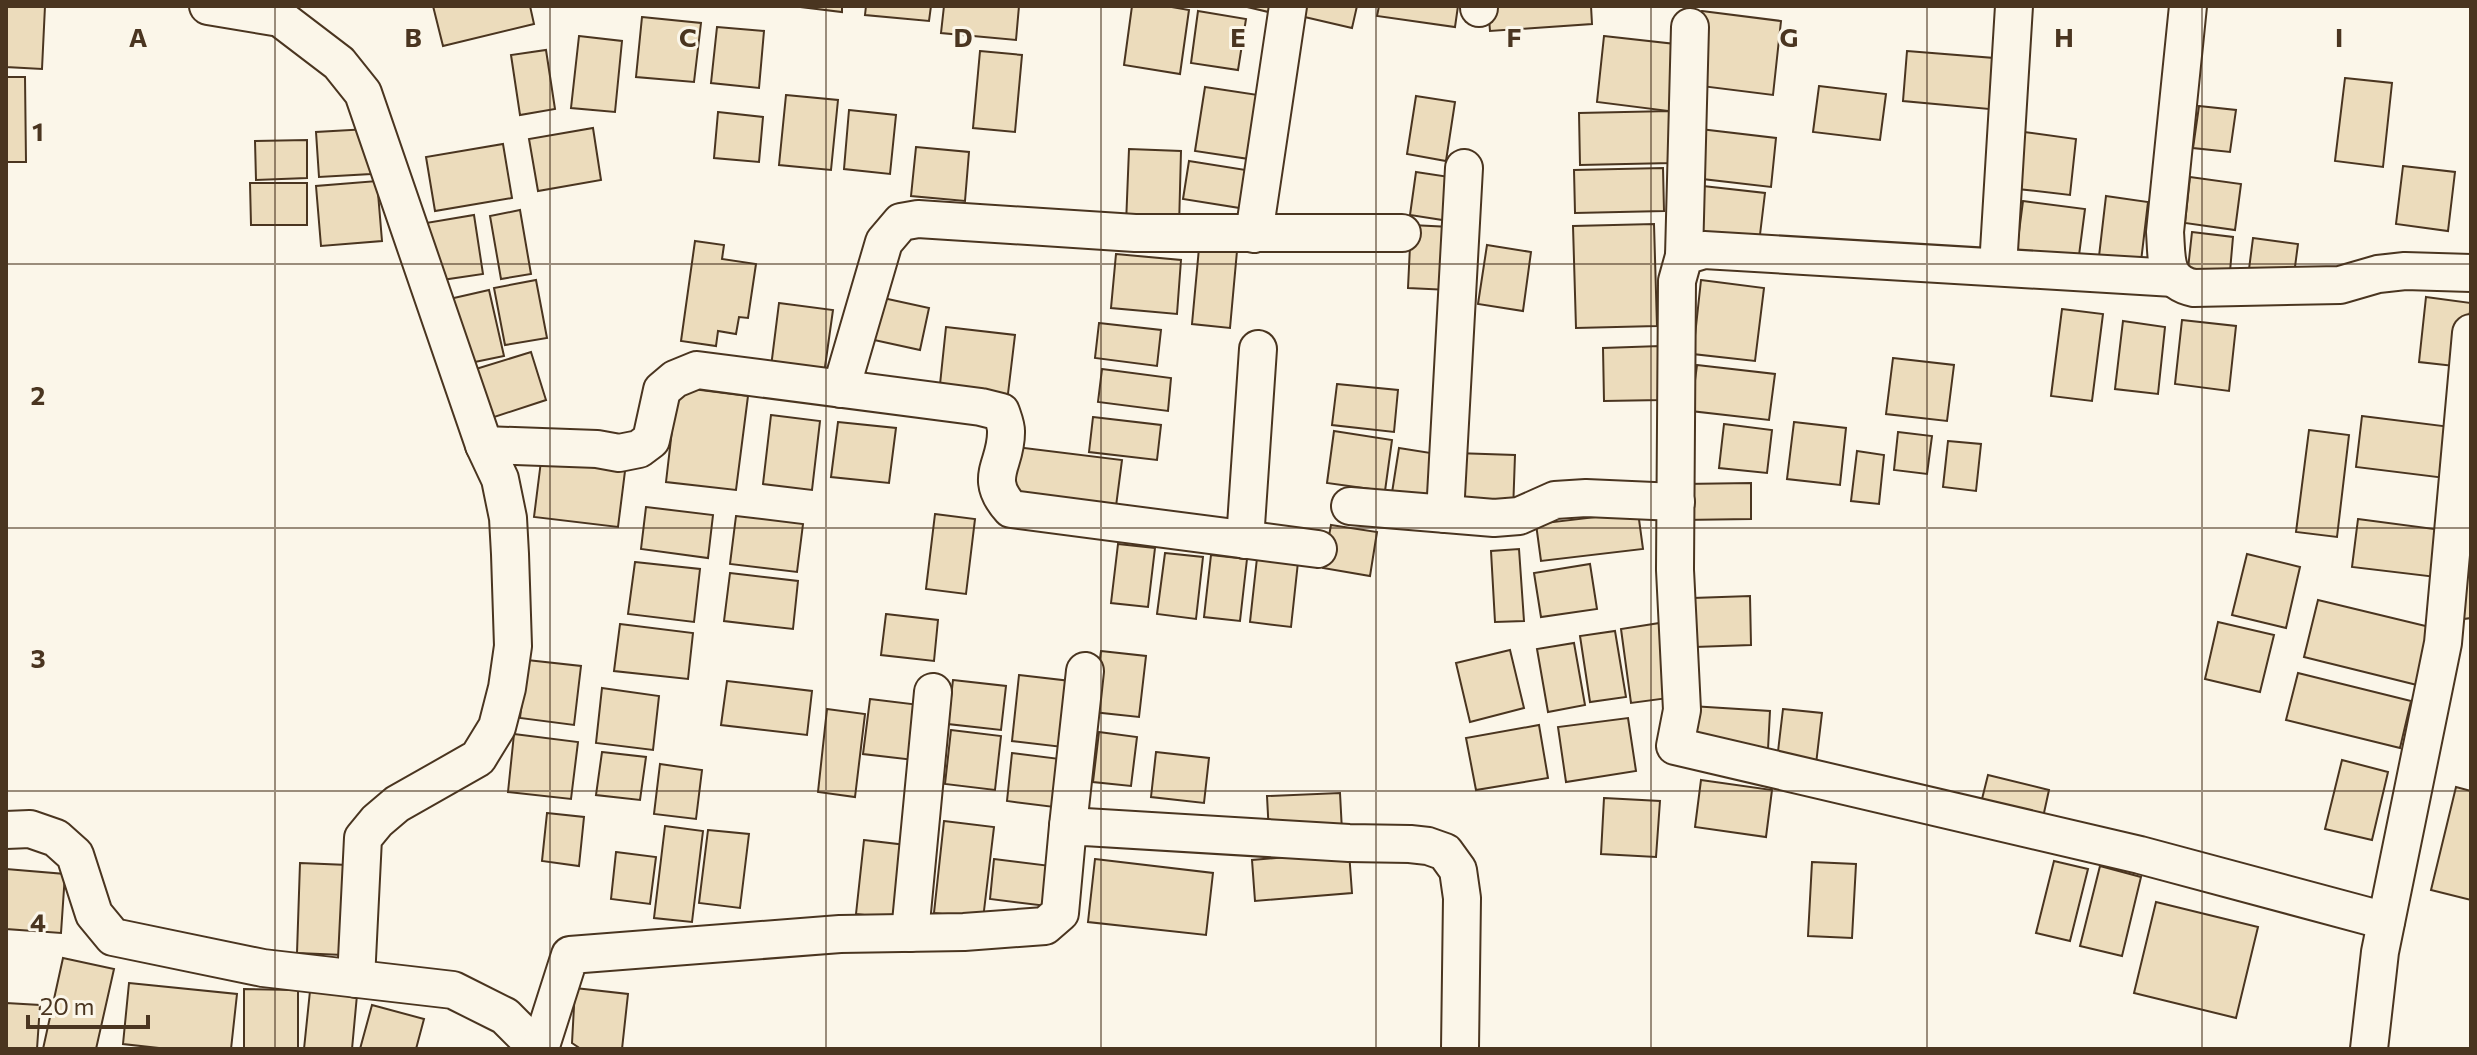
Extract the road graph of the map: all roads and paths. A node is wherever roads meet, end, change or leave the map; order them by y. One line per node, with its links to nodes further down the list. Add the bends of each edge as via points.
1 (208, 6): 5 (street)
2 (1288, 6): 9 (street)
3 (2014, 6): 11 (street)
4 (2188, 6): 13 (street, via 2165,232 2167,264)
5 (281, 12): 17 (street, via 339,63 363,93)
6 (1690, 27): 10 (street)
7 (1464, 168): 20 (street)
8 (1402, 233): 9 (street)
9 (1254, 234): 16 (street, via 901,222 884,242)
10 (1684, 256): 11 (street, via 1704,250); 18 (street, via 1677,281)
11 (1998, 267): 13 (street)
12 (2471, 273): 13 (street, via 2405,271 2340,285 2194,288)
13 (2174, 278)
14 (2471, 333): 23 (street)
15 (1258, 349): 21 (street)
16 (841, 389): 17 (street, via 697,370 662,390 651,440 639,449 619,453); 21 (street, via 1001,412 1006,430 997,479 999,496 1011,509)
17 (484, 445): 30 (street, via 500,479 508,518 513,646 507,688 497,727 478,758 397,804 363,838)
18 (1676, 502): 20 (street, via 1586,498 1555,500 1519,516); 28 (street, via 1682,710 1675,746 2140,855)
19 (1350, 506): 20 (street)
20 (1445, 514)
21 (1245, 540): 22 (street)
22 (1318, 549)
23 (2457, 640): 28 (street)
24 (1085, 671): 26 (street)
25 (933, 692): 29 (street)
26 (1068, 826): 29 (street, via 1060,913 1053,921 1045,926); 32 (street, via 1410,844 1445,852 1458,870 1462,898)
27 (6, 830): 30 (street, via 30,829 56,838 75,855 94,914 113,937 263,968)
28 (2386, 921): 33 (street)
29 (910, 933): 31 (street, via 570,955)
30 (356, 979): 31 (street, via 453,990 505,1016)
31 (539, 1049)
32 (1460, 1049)
33 (2369, 1049)

